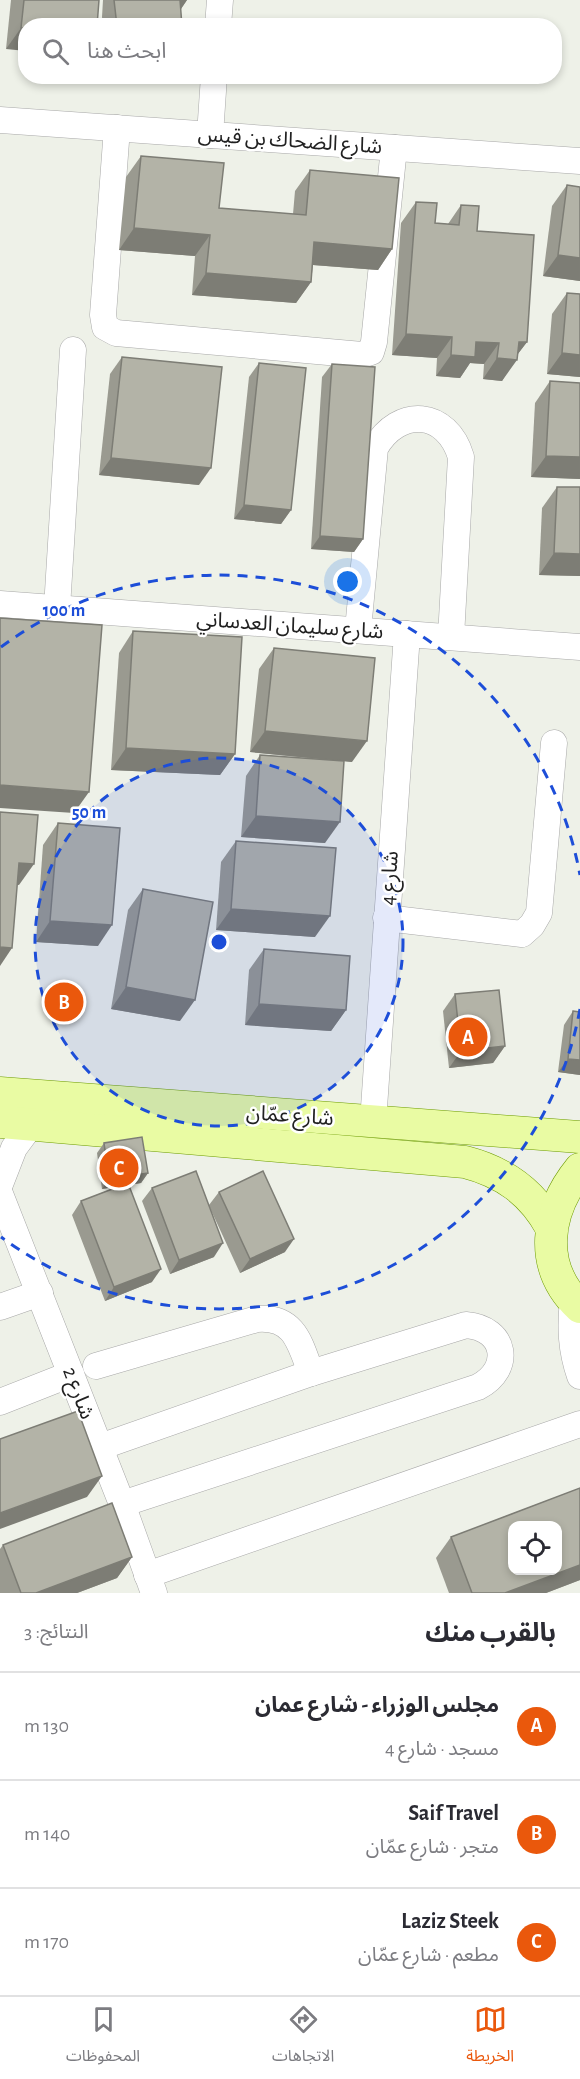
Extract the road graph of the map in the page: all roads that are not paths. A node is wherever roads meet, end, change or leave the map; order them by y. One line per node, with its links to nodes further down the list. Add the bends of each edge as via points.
1 (220, 0): 2 (street)
2 (219, 18)
3 (213, 84): 6 (street)
4 (0, 120): 5 (street, شارع الضحاك بن قيس)
5 (117, 128): 6 (street, شارع الضحاك بن قيس); 7 (street, via 105,327 116,333 362,355 371,352 374,342)
6 (210, 135): 7 (street, شارع الضحاك بن قيس)
7 (394, 148): 8 (street, شارع الضحاك بن قيس)
8 (580, 161)
9 (73, 350): 11 (street)
10 (0, 604): 11 (street, شارع سليمان العدساني)
11 (57, 608): 12 (street, شارع سليمان العدساني)
12 (358, 630): 13 (street, شارع سليمان العدساني); 14 (street, via 375,448 393,426 422,419 448,431 461,457)
13 (407, 634): 14 (street, شارع سليمان العدساني); 17 (street, شارع 4)
14 (451, 637): 15 (street, شارع سليمان العدساني)
15 (580, 646)
16 (554, 743): 17 (street, via 539,913 532,925 522,934)
17 (386, 918): 20 (street, شارع 4)
18 (0, 1093): 20 (main road, شارع عمّان)
19 (0, 1122): 21 (main road, شارع عمّان)
20 (373, 1122): 22 (main road, شارع عمّان)
21 (32, 1125): 24 (street, via 14,1148); 26 (main road, شارع عمّان, via 465,1162 500,1174 516,1185 542,1211)
22 (580, 1137)
23 (580, 1169): 26 (main road, via 556,1206)
24 (0, 1184)
25 (0, 1194): 27 (street, شارع 2)
26 (551, 1227): 28 (main road, via 555,1266)
27 (40, 1293): 29 (street); 32 (street, شارع 2)
28 (576, 1303): 33 (street, via 570,1323)
29 (0, 1306)
30 (96, 1366): 31 (street, via 266,1318 283,1323 297,1336)
31 (311, 1373): 36 (street); 37 (street, via 466,1325 488,1331 501,1351 496,1373 478,1387)
32 (71, 1374): 34 (street); 36 (street, شارع 2)
33 (580, 1376)
34 (0, 1402)
35 (580, 1424): 38 (street)
36 (100, 1447): 37 (street, شارع 2)
37 (122, 1504): 38 (street, شارع 2)
38 (151, 1584)

